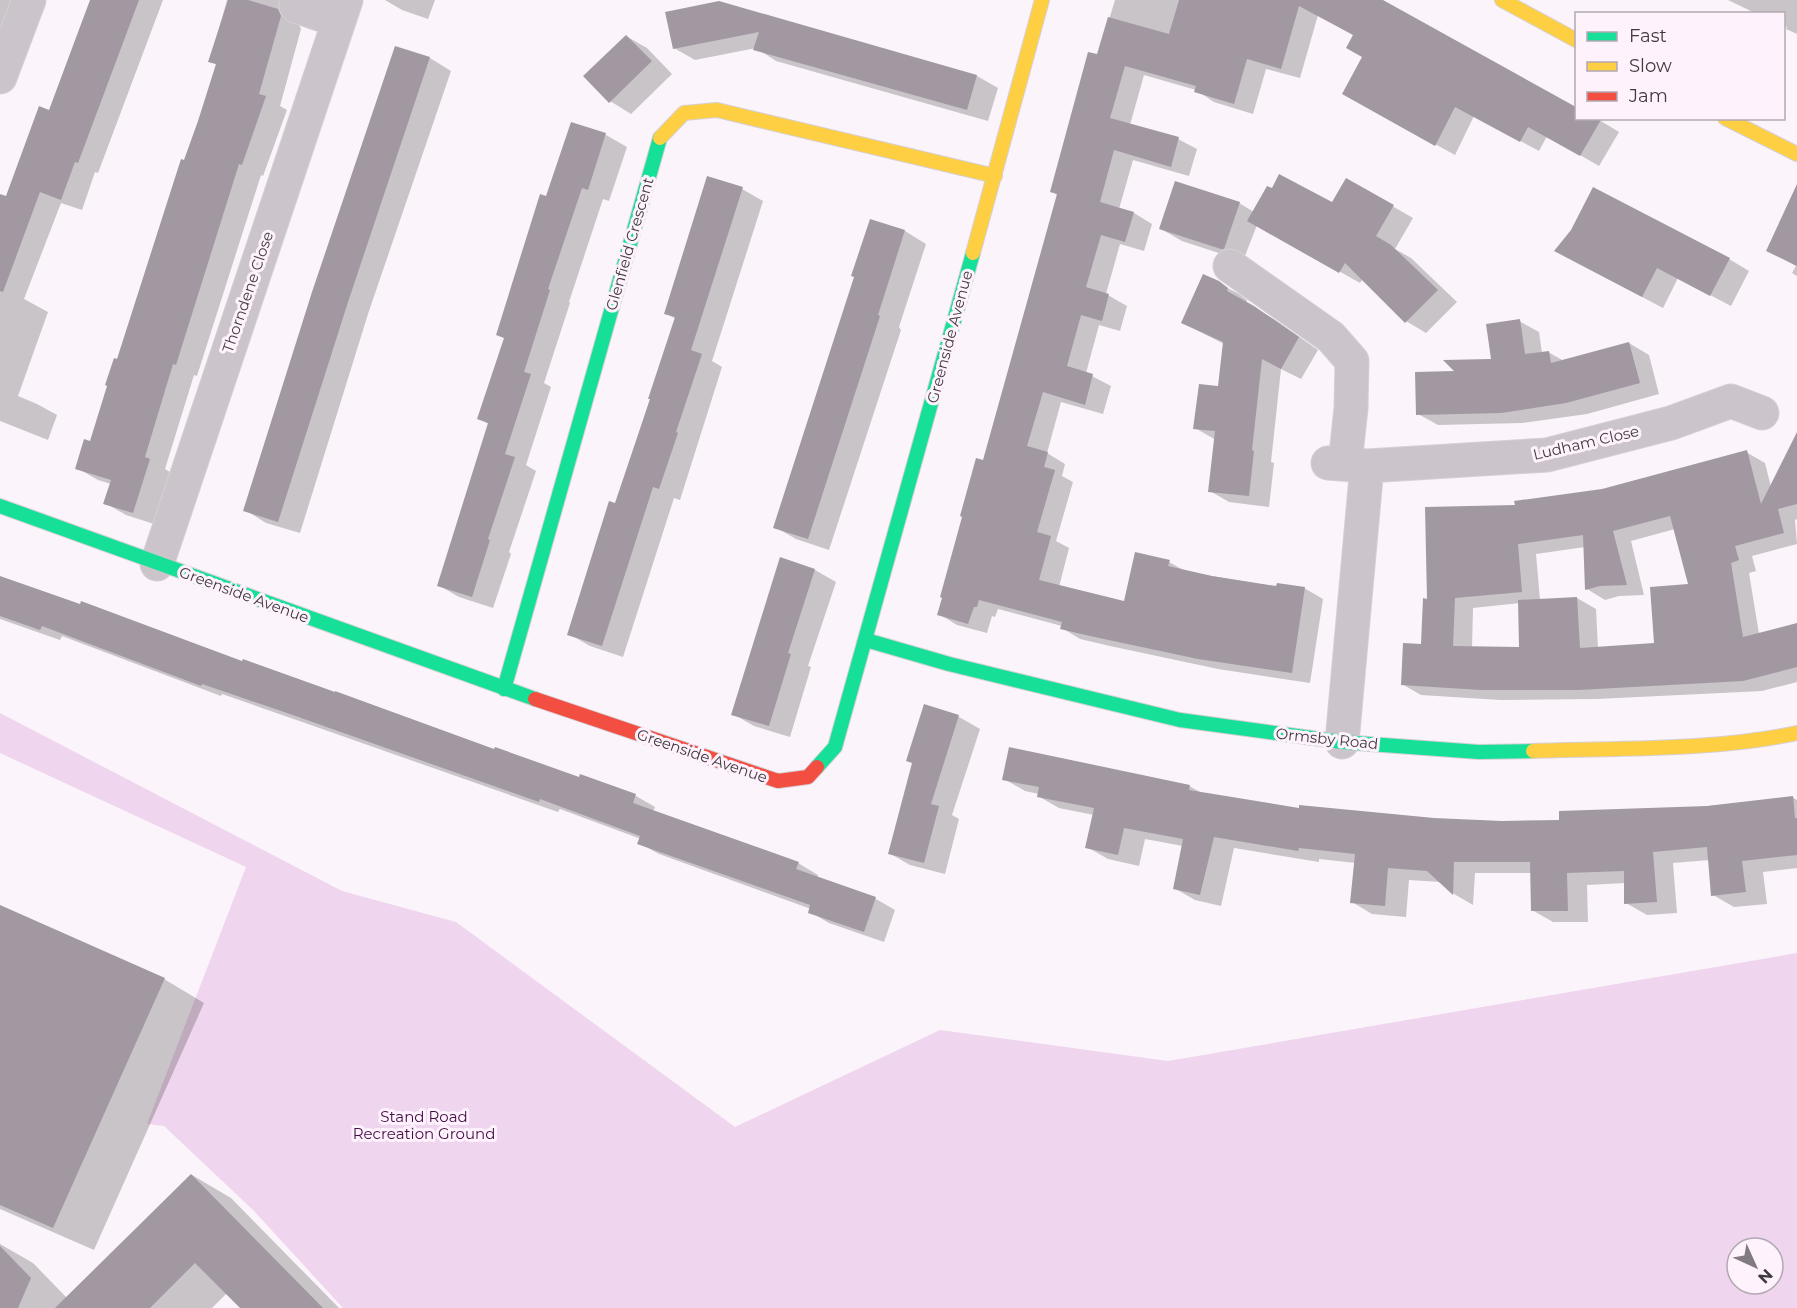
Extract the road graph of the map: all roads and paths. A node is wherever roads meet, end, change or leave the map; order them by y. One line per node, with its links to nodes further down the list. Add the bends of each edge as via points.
1 (29, 0): 7 (street)
2 (1042, 0): 10 (street, Greenside Avenue)
3 (1502, 0): 6 (street)
4 (296, 6): 5 (street, Thorndene Close)
5 (343, 10): 15 (street, Thorndene Close)
6 (1575, 39)
7 (0, 77)
8 (1729, 120): 9 (street)
9 (1797, 154)
10 (994, 176): 16 (street, Greenside Avenue); 17 (street, Glenfield Crescent, via 717,110 684,113 660,137)
11 (1230, 266): 13 (street, via 1331,336 1352,361)
12 (1762, 413): 13 (street, Ludham Close, via 1731,401 1671,423 1546,455)
13 (1347, 464): 19 (street)
14 (0, 506): 15 (street, Greenside Avenue)
15 (157, 564): 17 (street, Greenside Avenue)
16 (866, 640): 17 (street, Greenside Avenue, via 835,747 808,777 778,781); 19 (street, Ormsby Road, via 1180,720)
17 (504, 689)
18 (1797, 733): 19 (street, Ormsby Road, via 1764,740 1673,747 1479,752)
19 (1342, 742)

